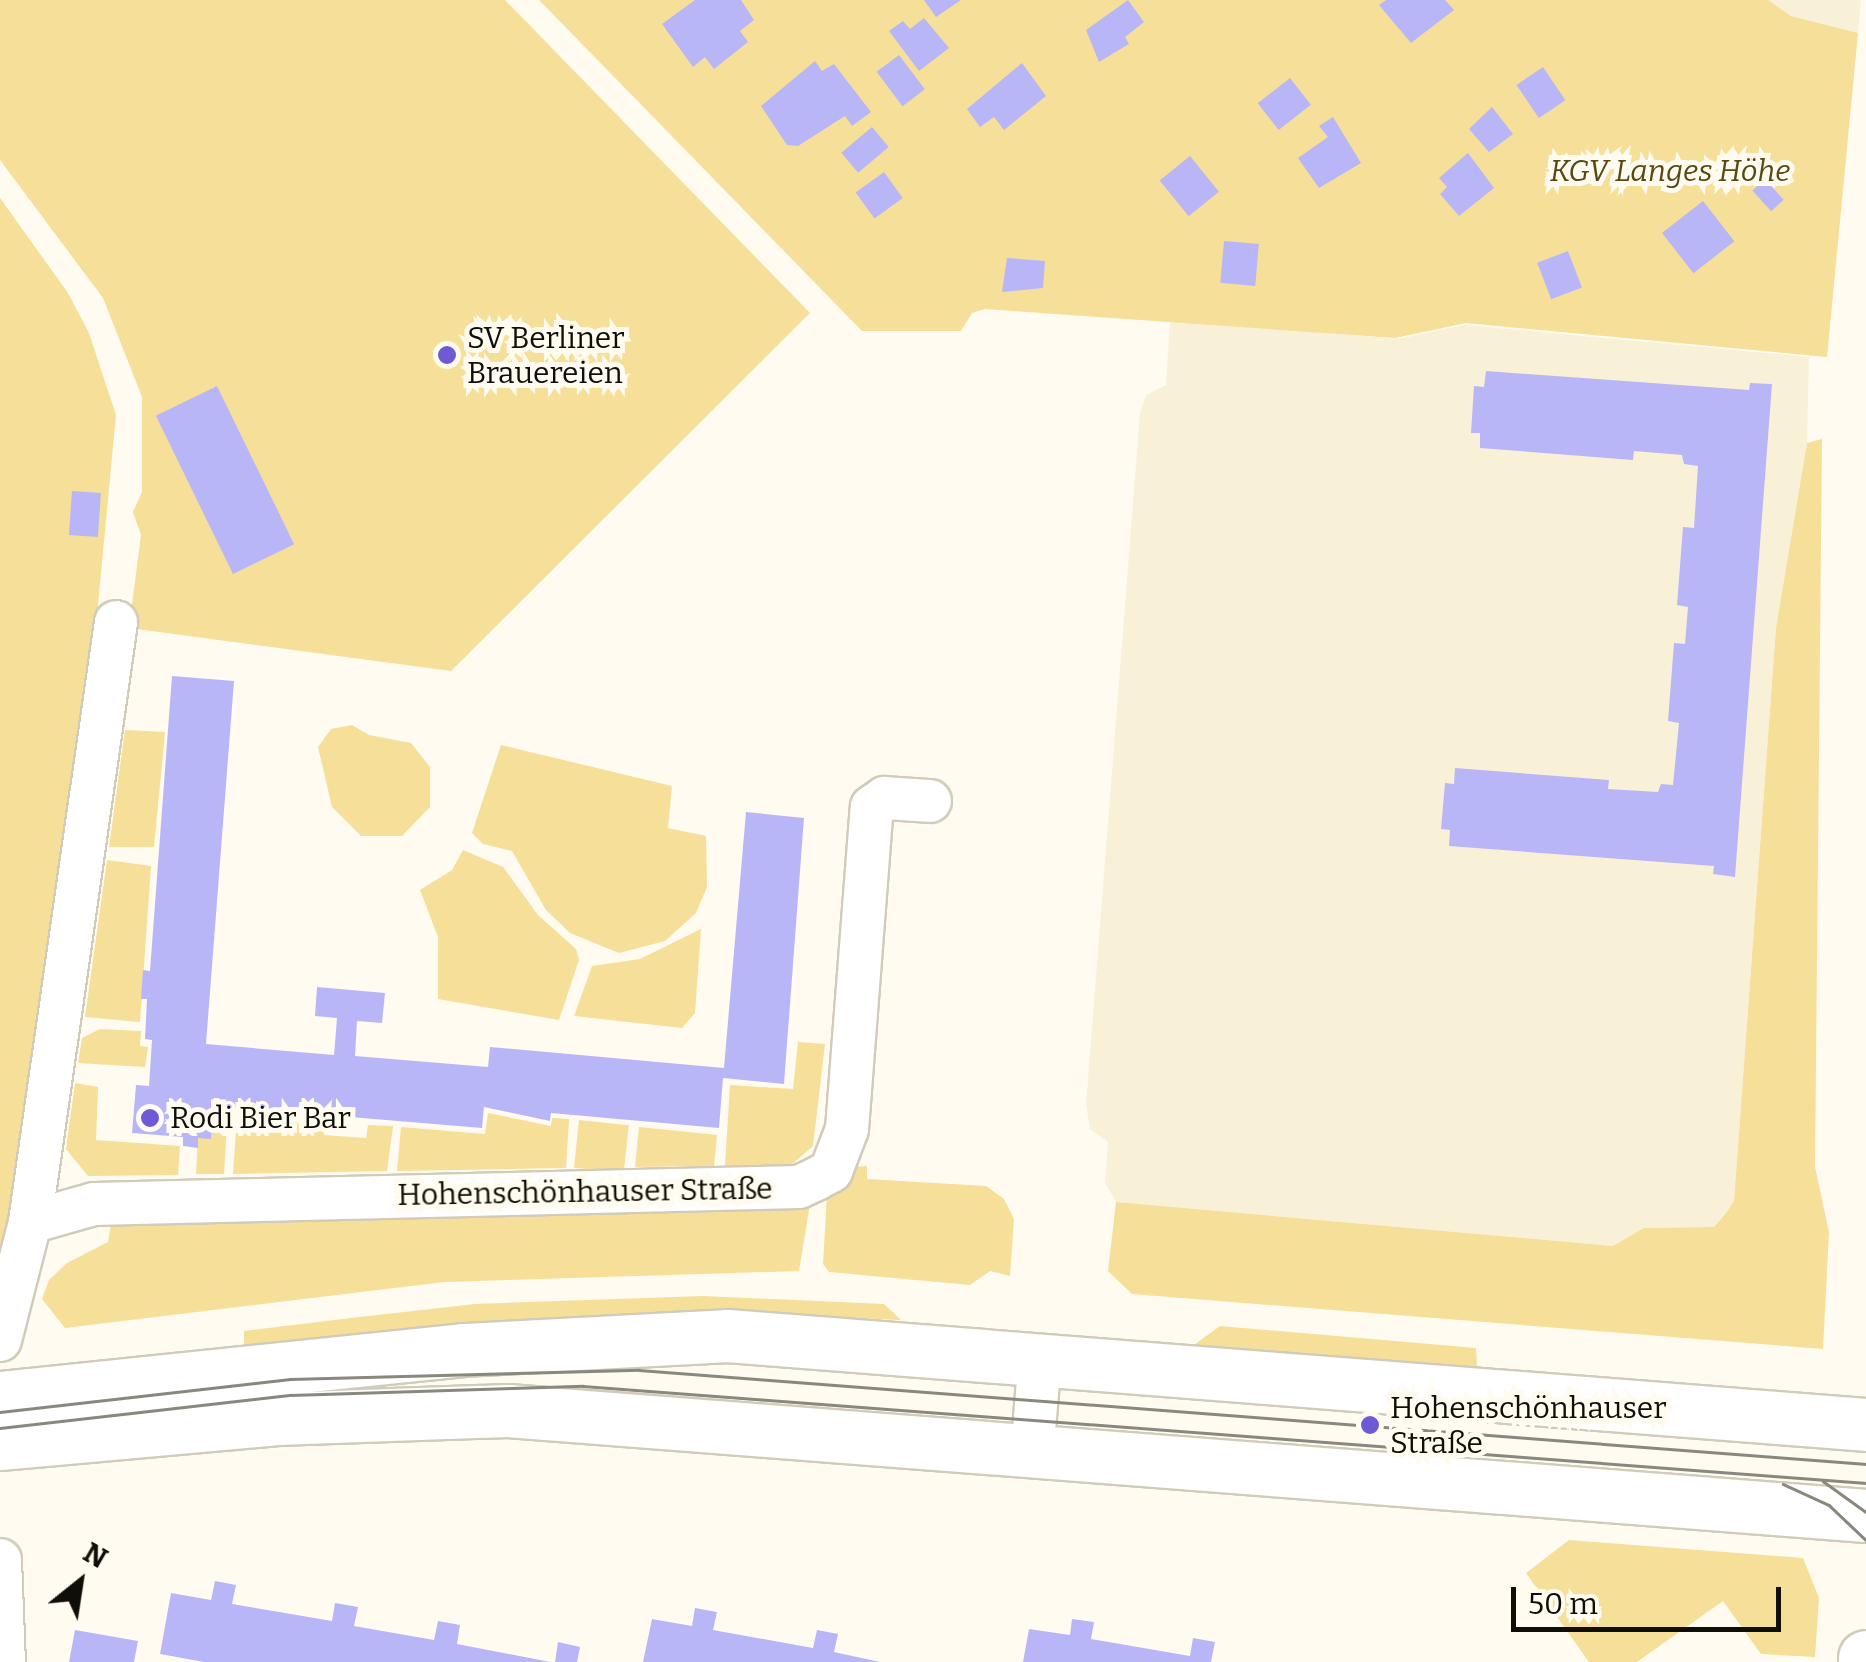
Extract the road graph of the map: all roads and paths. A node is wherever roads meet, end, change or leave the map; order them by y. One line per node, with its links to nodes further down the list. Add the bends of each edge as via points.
1 (116, 622): 3 (street)
2 (930, 801): 3 (street, Hohenschönhauser Straße, via 885,798 872,807 846,1130 831,1172 799,1187 94,1204)
3 (30, 1222): 4 (street)
4 (0, 1340)
5 (1040, 1357): 6 (street, via 728,1336 294,1365); 7 (street); 9 (street)
6 (0, 1398)
7 (1866, 1424)
8 (0, 1444): 9 (street, via 278,1419 508,1411)
9 (1032, 1454): 10 (street)
10 (1866, 1516)
11 (0, 1560): 12 (street)
12 (4, 1662)

